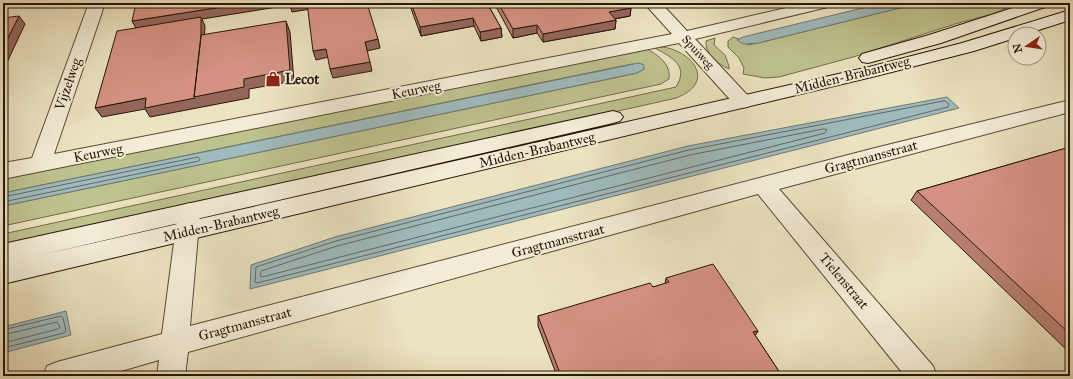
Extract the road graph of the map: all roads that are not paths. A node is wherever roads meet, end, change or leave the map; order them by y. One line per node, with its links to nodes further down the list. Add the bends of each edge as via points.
1 (96, 3): 9 (street, Vijzelweg)
2 (652, 3): 6 (street, Spuiweg)
3 (827, 3): 6 (street, Keurweg)
4 (1043, 3): 7 (street, Midden-Brabantweg, via 935,39)
5 (1069, 15): 7 (street, Midden-Brabantweg, via 968,47)
6 (683, 37): 7 (street, Spuiweg); 9 (street, Keurweg)
7 (738, 95): 12 (street, Midden-Brabantweg)
8 (1064, 107): 11 (street, Gragtmansstraat)
9 (40, 164): 10 (street, Keurweg)
10 (3, 171)
11 (764, 186): 15 (street, Gragtmansstraat); 18 (street, Tielenstraat)
12 (187, 222): 13 (street, Midden-Brabantweg); 14 (street, Midden-Brabantweg); 15 (street)
13 (3, 254)
14 (3, 274)
15 (174, 343): 16 (street, Gragtmansstraat); 17 (street)
16 (57, 376)
17 (171, 376)
18 (924, 376)

